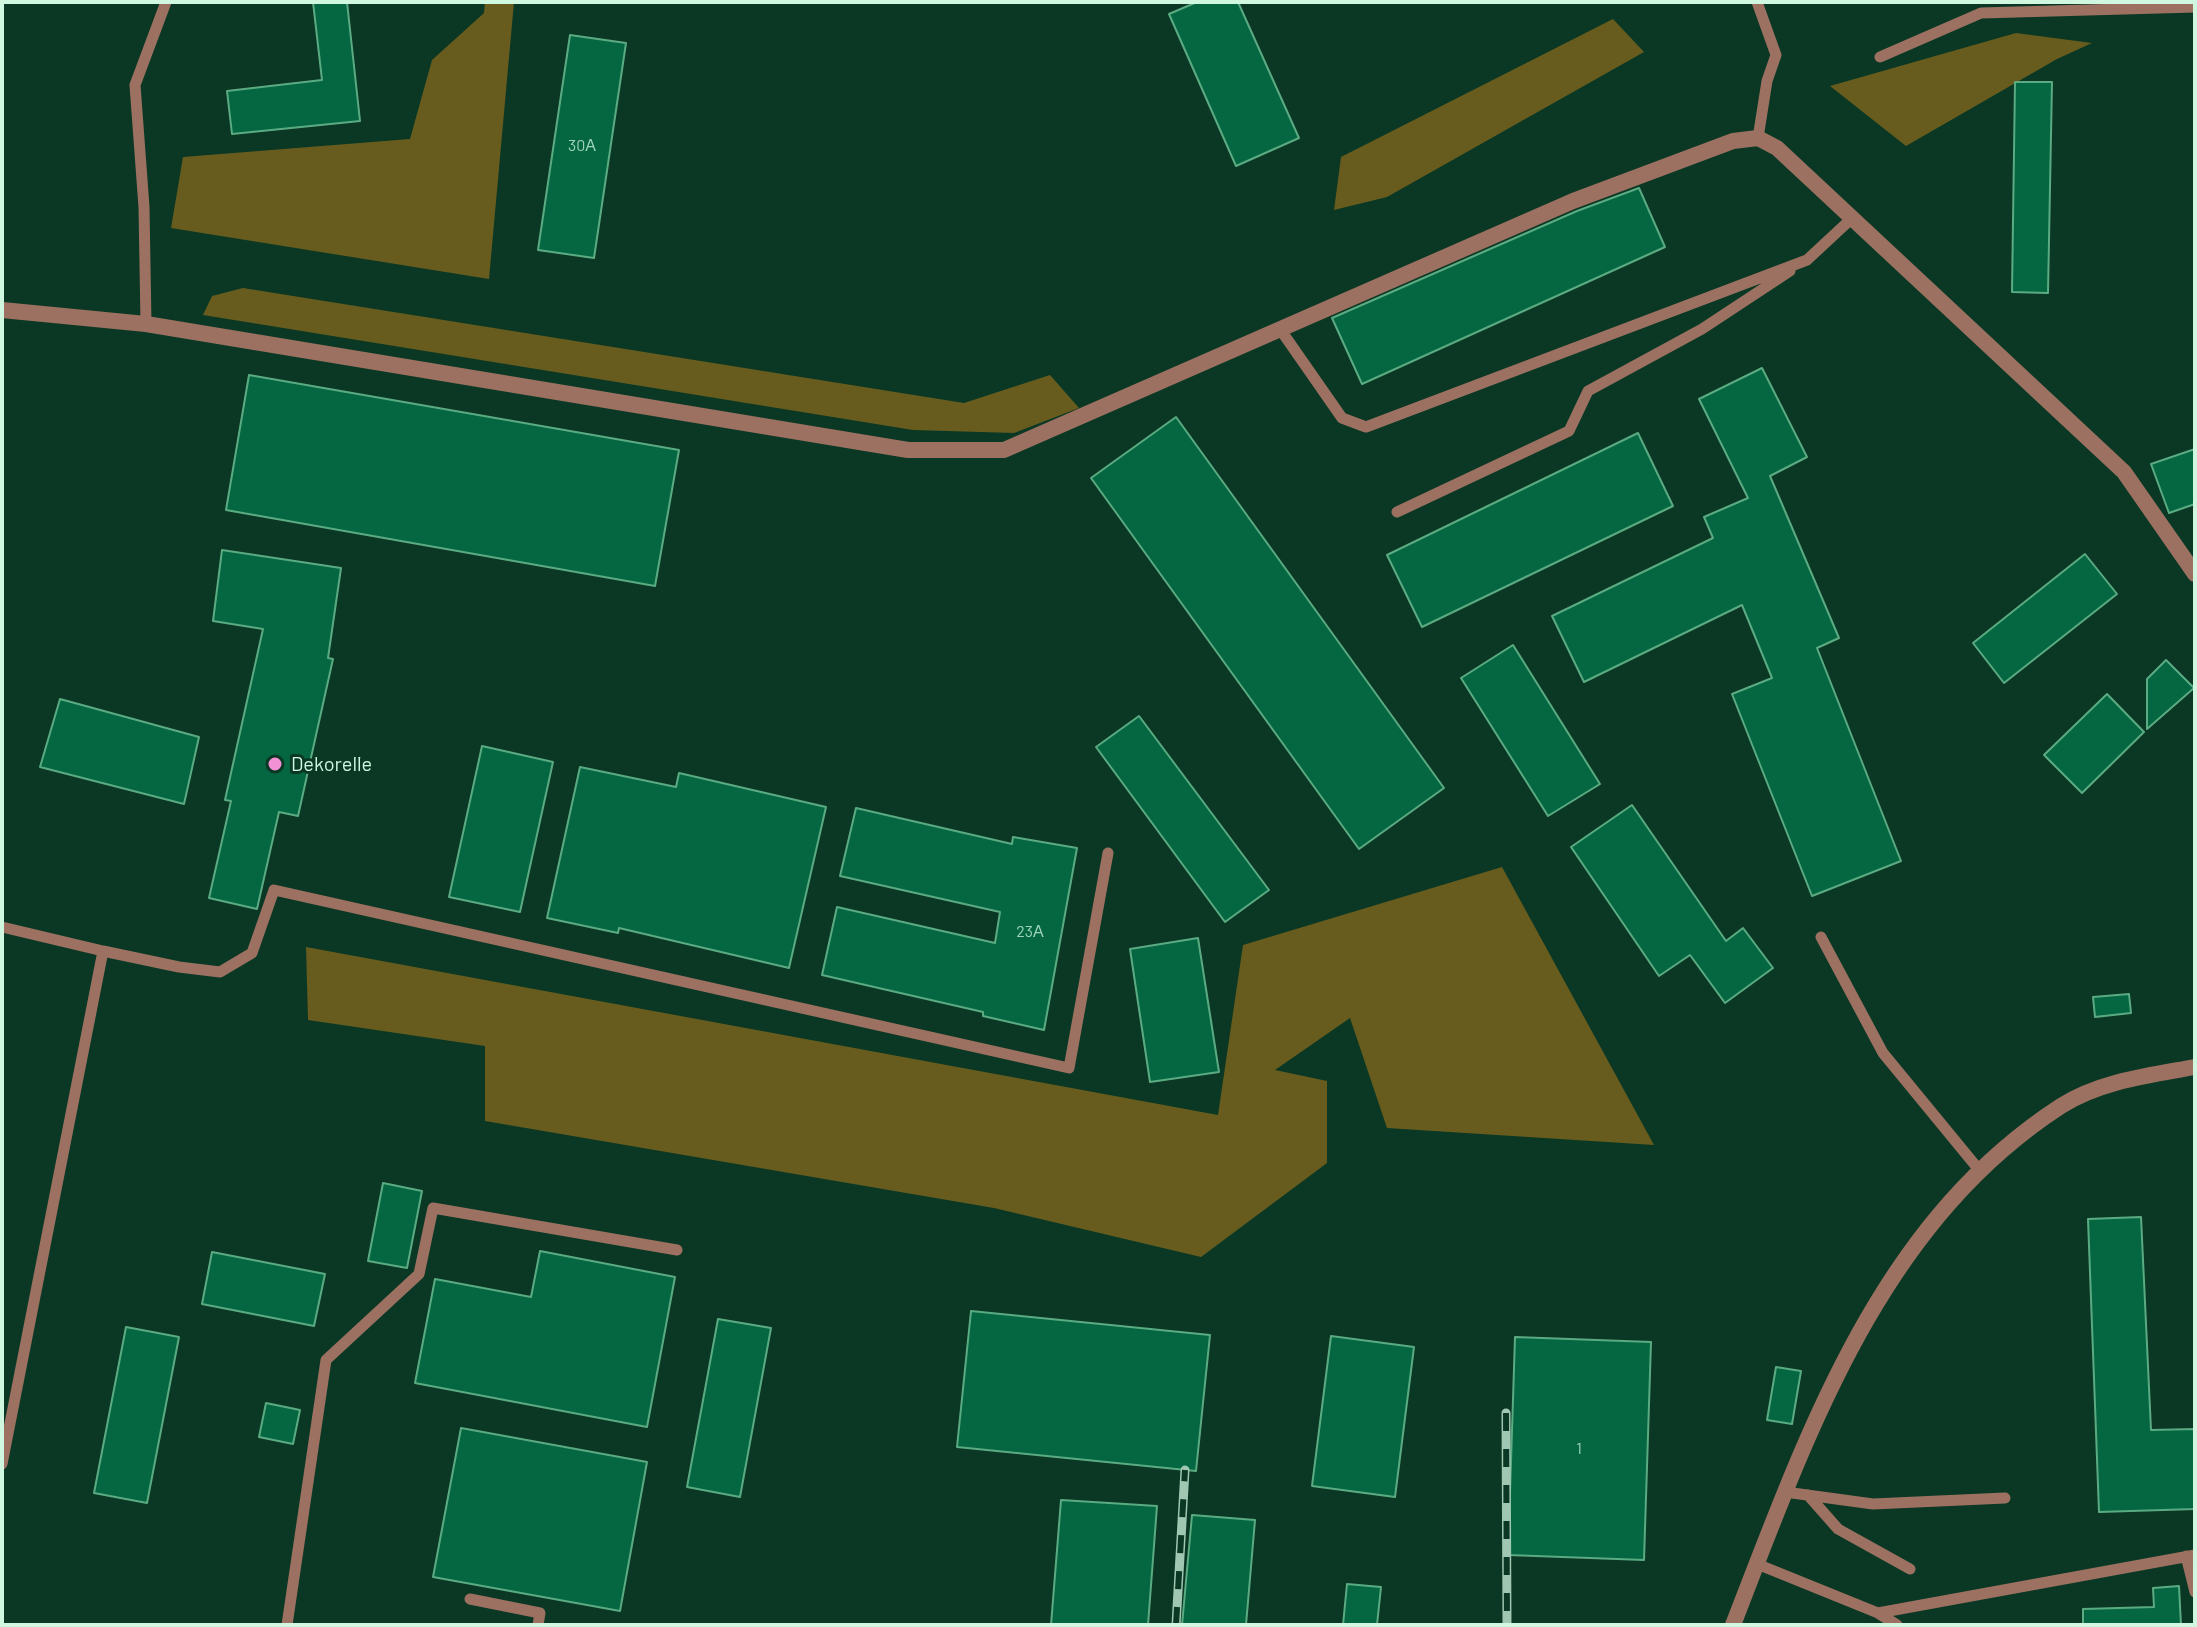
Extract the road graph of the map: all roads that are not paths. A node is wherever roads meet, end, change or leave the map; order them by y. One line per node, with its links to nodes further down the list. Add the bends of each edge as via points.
1 (166, 2): 10 (lane, via 135,85)
2 (1757, 2): 6 (lane, via 1776,55)
3 (1981, 7): 4 (lane); 5 (lane)
4 (2195, 7)
5 (1880, 57)
6 (1758, 138): 7 (street, via 1777,148); 11 (street, via 1733,141 1573,201)
7 (1850, 220): 8 (lane); 13 (street, via 2124,472)
8 (1807, 260): 11 (lane, via 1366,427 1342,418); 12 (lane, via 1702,329 1588,391 1569,431)
9 (2, 310): 10 (street)
10 (146, 324): 11 (street, via 908,450 1004,450)
11 (1280, 329)
12 (1397, 512)
13 (2195, 574)
14 (1108, 853): 17 (lane, via 1069,1068 274,890 252,953 220,972)
15 (2, 927): 17 (lane)
16 (1821, 937): 19 (lane, via 1883,1053)
17 (103, 951): 21 (lane)
18 (2195, 1067): 19 (street, via 2123,1080 2063,1104)
19 (1980, 1171): 22 (street, via 1914,1242 1883,1289)
20 (677, 1250): 31 (lane, via 433,1208 419,1274 326,1360)
21 (2, 1464)
22 (1785, 1492): 23 (lane); 26 (street)
23 (1807, 1495): 24 (lane, via 1873,1504); 27 (lane, via 1838,1529)
24 (2005, 1498)
25 (2191, 1556): 28 (lane); 30 (lane)
26 (1757, 1564): 30 (lane); 33 (street)
27 (1910, 1569)
28 (2195, 1592)
29 (470, 1599): 32 (lane, via 540,1613)
30 (1878, 1613): 34 (lane)
31 (287, 1625)
32 (538, 1625)
33 (1733, 1625)
34 (1897, 1625)

